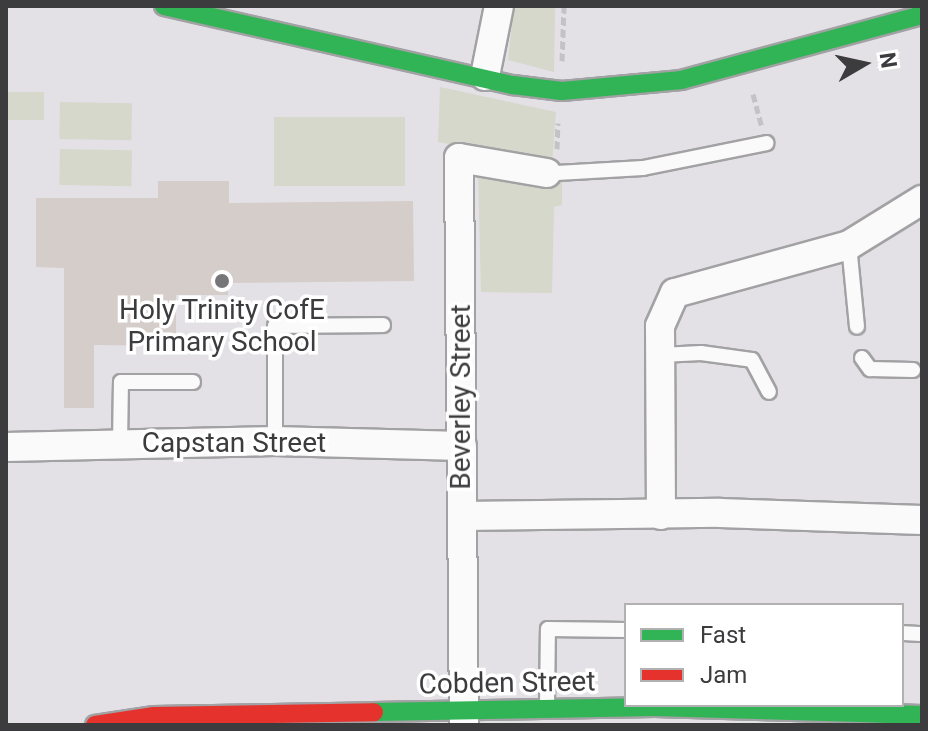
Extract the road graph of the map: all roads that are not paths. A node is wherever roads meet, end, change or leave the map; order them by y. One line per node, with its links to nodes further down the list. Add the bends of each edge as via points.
1 (164, 6): 5 (street)
2 (499, 6): 5 (street)
3 (889, 15): 4 (street); 5 (street, via 745,65 681,80 562,91)
4 (922, 15)
5 (485, 76)
6 (767, 143): 7 (lane, via 643,168)
7 (552, 173): 19 (street, Beverley Street, via 459,158)
8 (922, 200): 9 (street)
9 (849, 245): 11 (lane); 12 (street, via 675,293 660,326)
10 (383, 325): 17 (lane, via 275,326)
11 (857, 327)
12 (661, 355): 16 (lane, via 701,353 752,360); 21 (street)
13 (862, 358): 14 (lane, via 870,369)
14 (913, 370)
15 (193, 382): 18 (lane, via 121,382)
16 (769, 392)
17 (275, 441): 18 (street, Capstan Street); 19 (street, Capstan Street)
18 (120, 444): 20 (street, Capstan Street)
19 (462, 446): 22 (street, Beverley Street)
20 (6, 447)
21 (661, 515): 22 (street); 23 (street)
22 (462, 516): 28 (street, Beverley Street)
23 (922, 520)
24 (624, 630): 27 (lane, via 548,629)
25 (922, 715): 29 (street, Cobden Street)
26 (715, 717): 27 (street, Cobden Street); 29 (street, Cobden Street)
27 (546, 718): 28 (street, Cobden Street)
28 (464, 719): 30 (street, Cobden Street)
29 (899, 719)
30 (260, 720): 31 (street, Cobden Street, via 154,716)
31 (95, 725)

